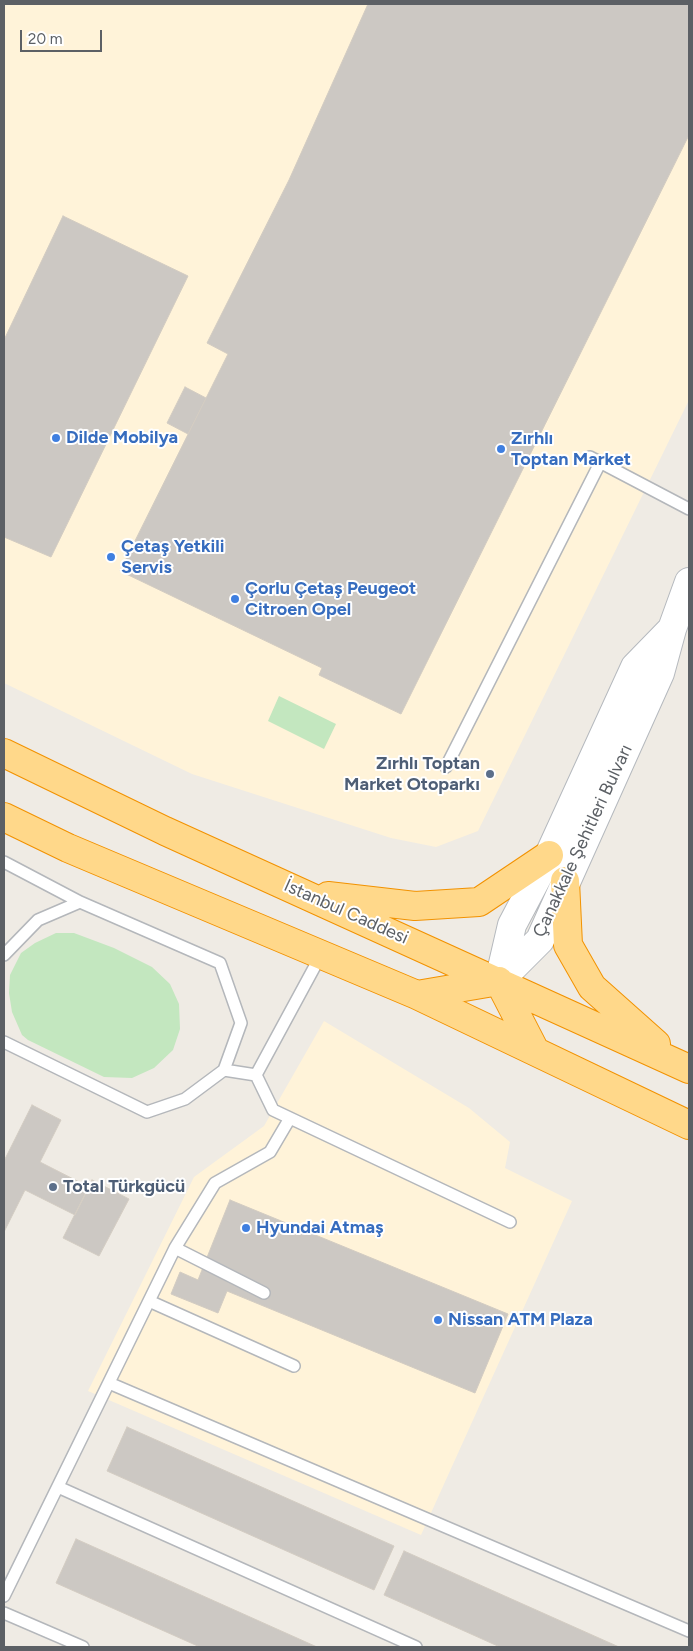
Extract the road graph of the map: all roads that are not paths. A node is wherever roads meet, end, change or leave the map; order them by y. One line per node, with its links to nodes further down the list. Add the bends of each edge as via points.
1 (689, 509): 5 (lane, via 595,460)
2 (689, 582): 3 (main road, Çanakkale Şehitleri Bulvarı)
3 (672, 629): 7 (main road, Çanakkale Şehitleri Bulvarı, via 635,667); 9 (main road, Çanakkale Şehitleri Bulvarı, via 660,674)
4 (4, 753): 10 (highway, İstanbul Caddesi)
5 (446, 767)
6 (4, 817): 13 (highway, via 68,848)
7 (549, 855): 10 (highway, via 479,902 415,906); 14 (main road, Çanakkale Şehitleri Bulvarı, via 512,925)
8 (4, 862): 11 (lane)
9 (565, 880): 14 (main road, Çanakkale Şehitleri Bulvarı, via 540,940); 18 (highway, via 568,945 592,986)
10 (302, 893): 14 (highway, İstanbul Caddesi)
11 (80, 902): 12 (lane, via 38,920); 19 (lane, via 220,963 241,1023)
12 (4, 955)
13 (321, 956): 15 (highway); 20 (lane)
14 (499, 981): 15 (highway); 17 (highway); 18 (highway, İstanbul Caddesi)
15 (417, 995): 17 (highway)
16 (4, 1042): 19 (lane, via 148,1112 186,1099)
17 (536, 1052): 22 (highway)
18 (684, 1066)
19 (224, 1070): 20 (lane)
20 (256, 1075): 21 (lane, via 272,1110)
21 (290, 1118): 23 (lane); 24 (lane, via 270,1152 215,1183)
22 (689, 1125)
23 (510, 1222)
24 (175, 1248): 25 (lane); 26 (lane)
25 (264, 1293)
26 (149, 1301): 27 (lane); 28 (lane)
27 (294, 1366)
28 (109, 1383): 29 (lane); 32 (lane)
29 (58, 1487): 30 (lane); 34 (lane)
30 (4, 1596)
31 (4, 1613): 33 (lane)
32 (689, 1630)
33 (84, 1647)
34 (416, 1647)

